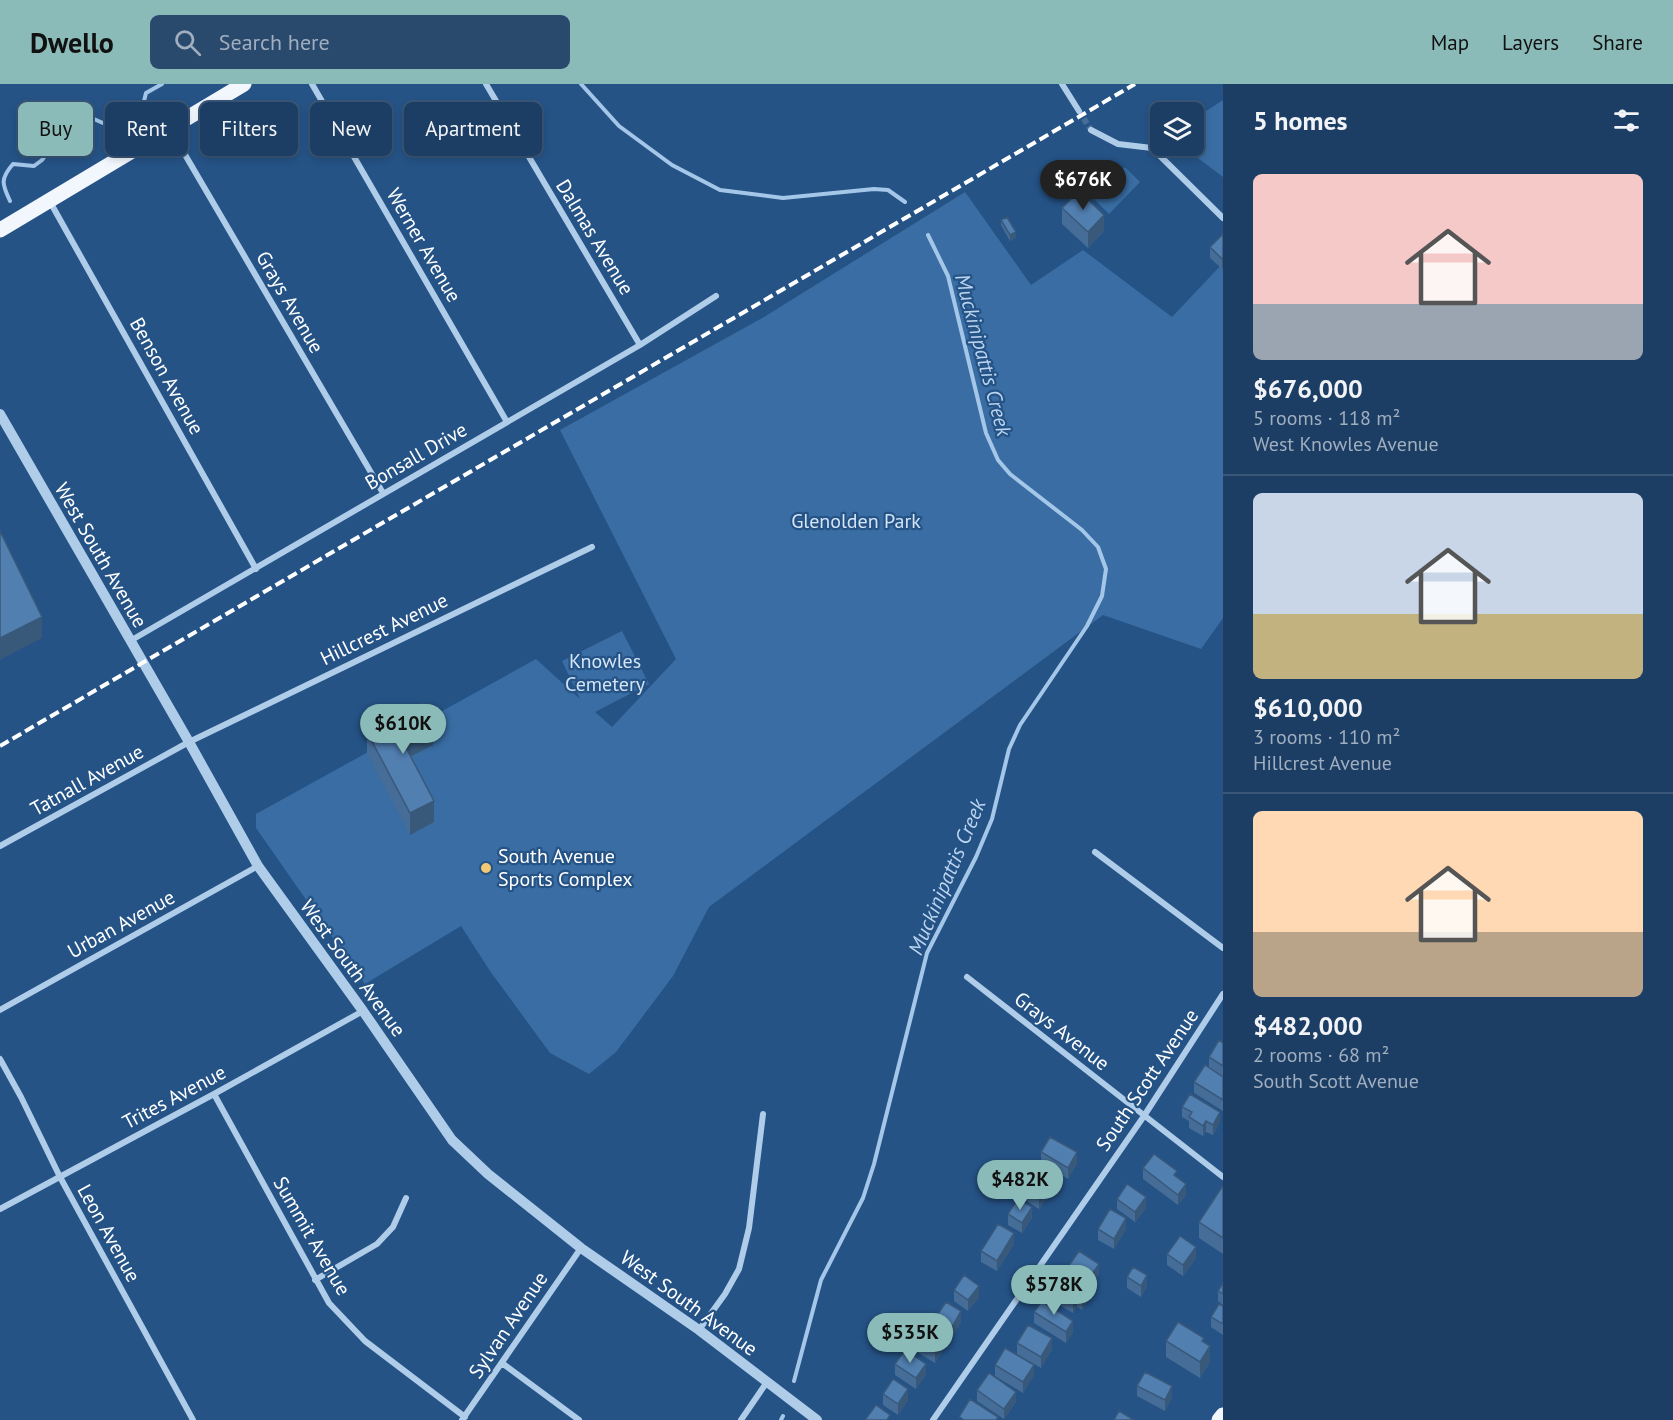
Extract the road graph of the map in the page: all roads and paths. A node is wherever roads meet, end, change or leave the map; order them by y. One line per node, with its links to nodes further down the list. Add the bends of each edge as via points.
1 (244, 84): 6 (main road)
2 (312, 84): 16 (street, Werner Avenue)
3 (486, 84): 14 (street, Dalmas Avenue)
4 (1062, 84): 5 (street)
5 (1079, 111)
6 (188, 117)
7 (1091, 130): 11 (street, via 1119,144 1152,148)
8 (122, 156): 10 (main road)
9 (185, 156): 17 (street, Grays Avenue)
10 (49, 200): 12 (main road); 19 (street, Benson Avenue)
11 (1223, 218)
12 (0, 230)
13 (716, 296): 14 (street, Bonsall Drive)
14 (640, 345): 16 (street, Bonsall Drive)
15 (0, 414): 20 (street, West South Avenue)
16 (507, 422): 17 (street, Bonsall Drive)
17 (383, 493): 19 (street, Bonsall Drive)
18 (592, 547): 21 (street, Hillcrest Avenue)
19 (256, 569): 20 (street, Bonsall Drive)
20 (130, 641): 21 (street, West South Avenue)
21 (189, 741): 22 (street, Tatnall Avenue); 24 (street, West South Avenue)
22 (0, 846)
23 (1095, 852): 25 (street)
24 (258, 866): 28 (street, Urban Avenue); 29 (street, West South Avenue)
25 (1223, 948)
26 (967, 977): 33 (street, Grays Avenue)
27 (1223, 994): 33 (street, South Scott Avenue)
28 (0, 1010)
29 (363, 1011): 31 (street, Trites Avenue); 38 (street, West South Avenue, via 452,1140)
30 (0, 1059): 34 (street, Leon Avenue)
31 (214, 1094): 34 (street, Trites Avenue); 39 (street, Summit Avenue)
32 (763, 1114): 40 (street, via 749,1228 739,1269)
33 (1144, 1116): 35 (street, Grays Avenue); 49 (street, South Scott Avenue)
34 (60, 1177): 37 (street, Trites Avenue); 45 (street, Leon Avenue)
35 (1223, 1177)
36 (406, 1198): 39 (street, via 393,1227 377,1244)
37 (0, 1209)
38 (581, 1248): 40 (street, West South Avenue); 41 (street, Sylvan Avenue)
39 (315, 1280): 44 (street, Summit Avenue, via 329,1303 365,1341)
40 (699, 1330): 42 (street, West South Avenue)
41 (502, 1363): 44 (street, Sylvan Avenue); 46 (street)
42 (767, 1382): 47 (street); 48 (street, West South Avenue)
43 (1223, 1415): 50 (main road)
44 (463, 1418)
45 (193, 1420)
46 (579, 1420)
47 (741, 1420)
48 (818, 1420)
49 (933, 1420)
50 (1220, 1420)

